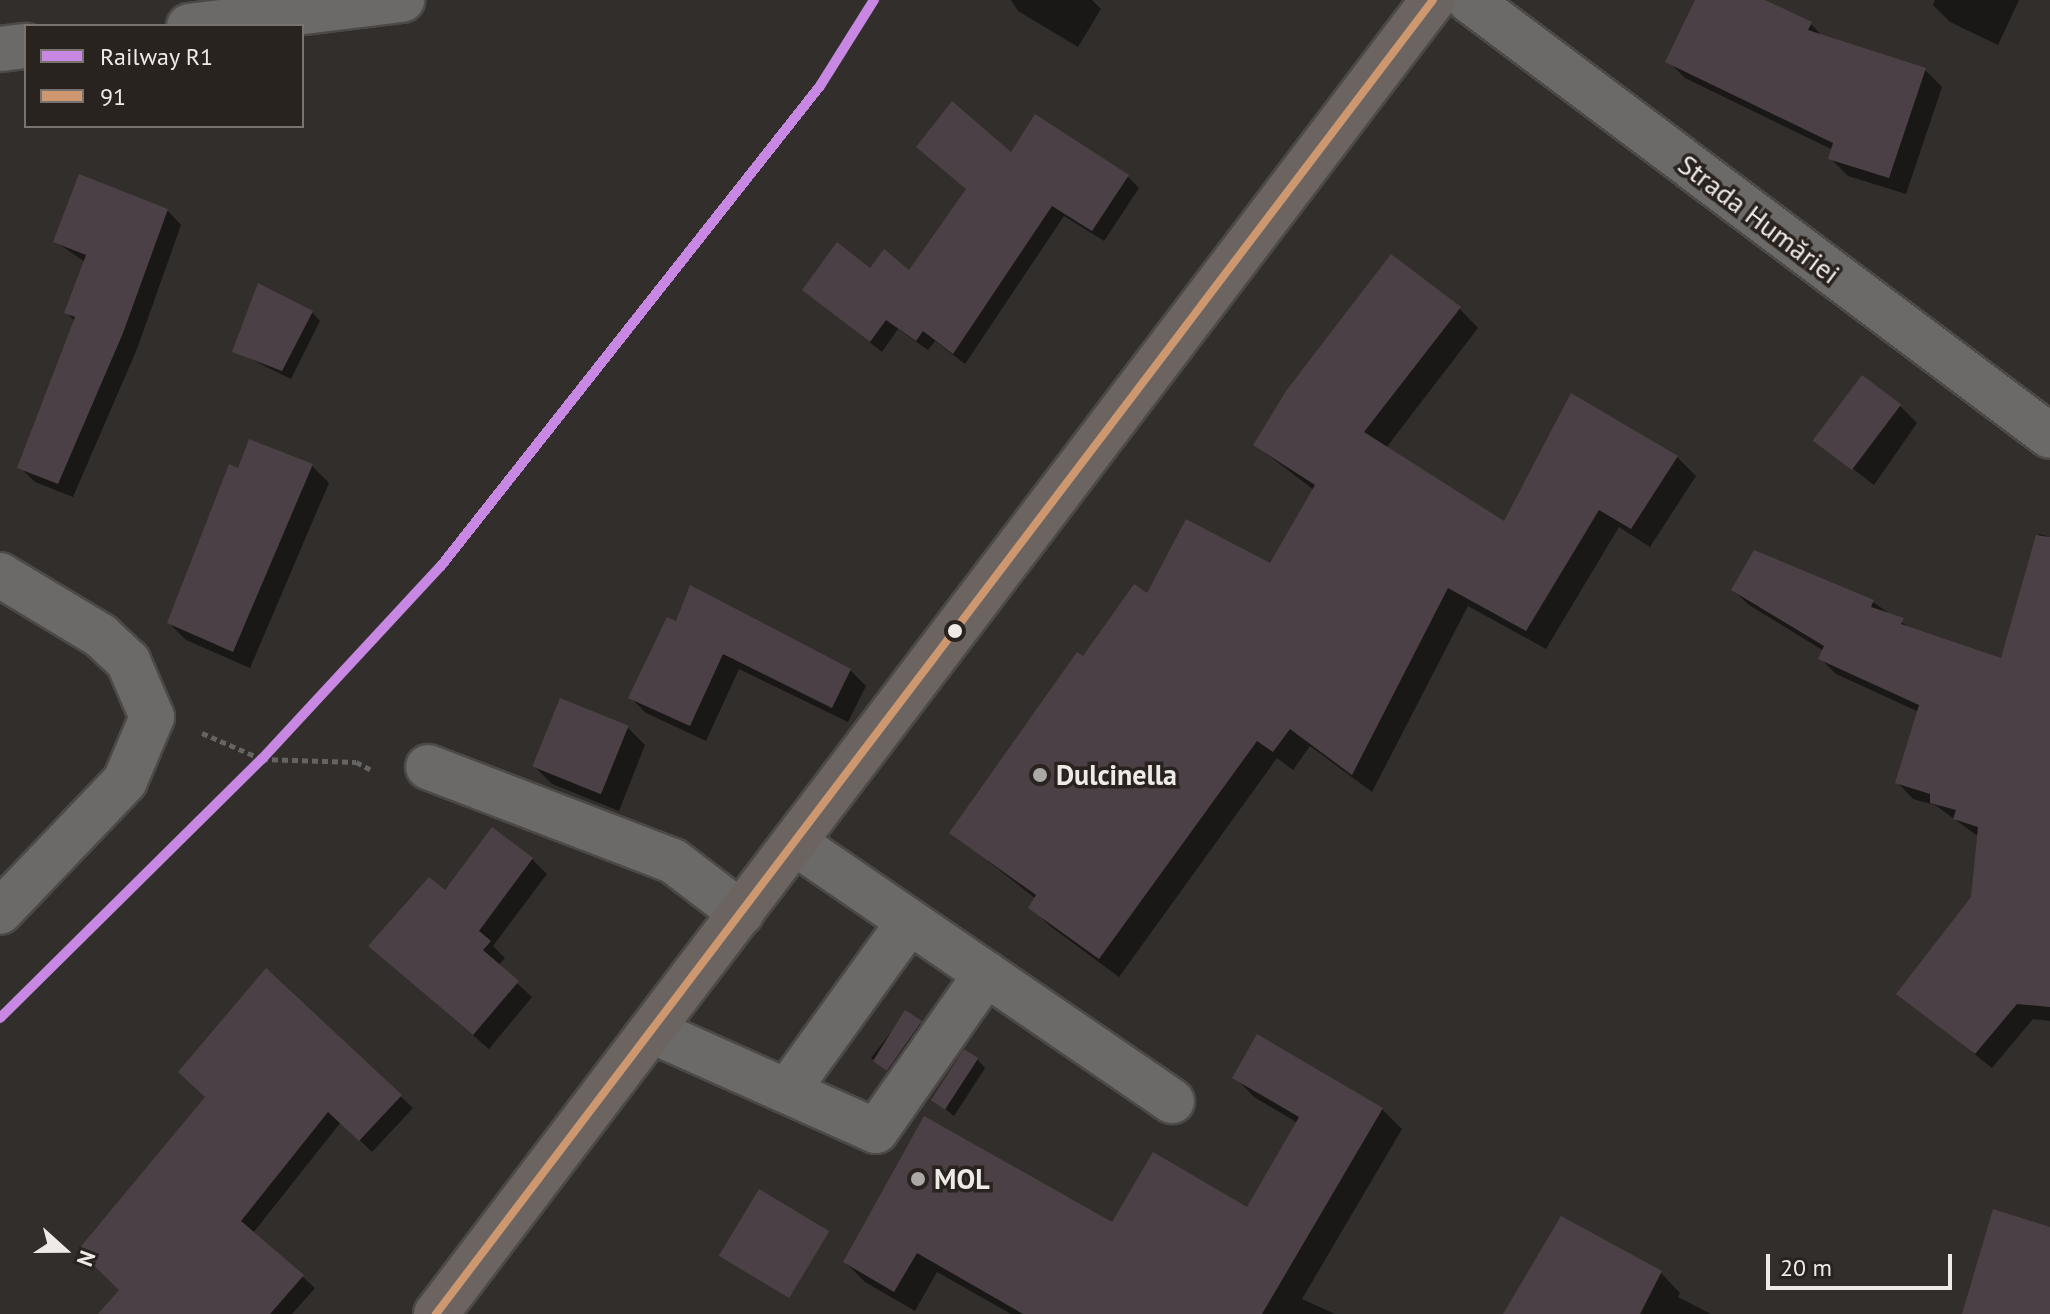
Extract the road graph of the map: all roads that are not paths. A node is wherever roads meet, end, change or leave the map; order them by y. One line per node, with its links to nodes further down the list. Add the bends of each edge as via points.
1 (402, 0): 4 (street)
2 (1433, 0): 10 (main road)
3 (1469, 0): 7 (street, Strada Humăriei)
4 (205, 24)
5 (24, 46): 6 (street)
6 (0, 49)
7 (2050, 436)
8 (0, 575): 11 (street, via 101,636 128,661 152,717 125,781)
9 (428, 767): 12 (street, via 673,861)
10 (795, 843): 12 (main road); 13 (street)
11 (0, 912)
12 (741, 913): 15 (main road)
13 (909, 922): 14 (street); 16 (street)
14 (986, 974): 16 (street, via 876,1131); 17 (street)
15 (652, 1031): 16 (street); 18 (main road)
16 (787, 1091)
17 (1172, 1101)
18 (436, 1314)

